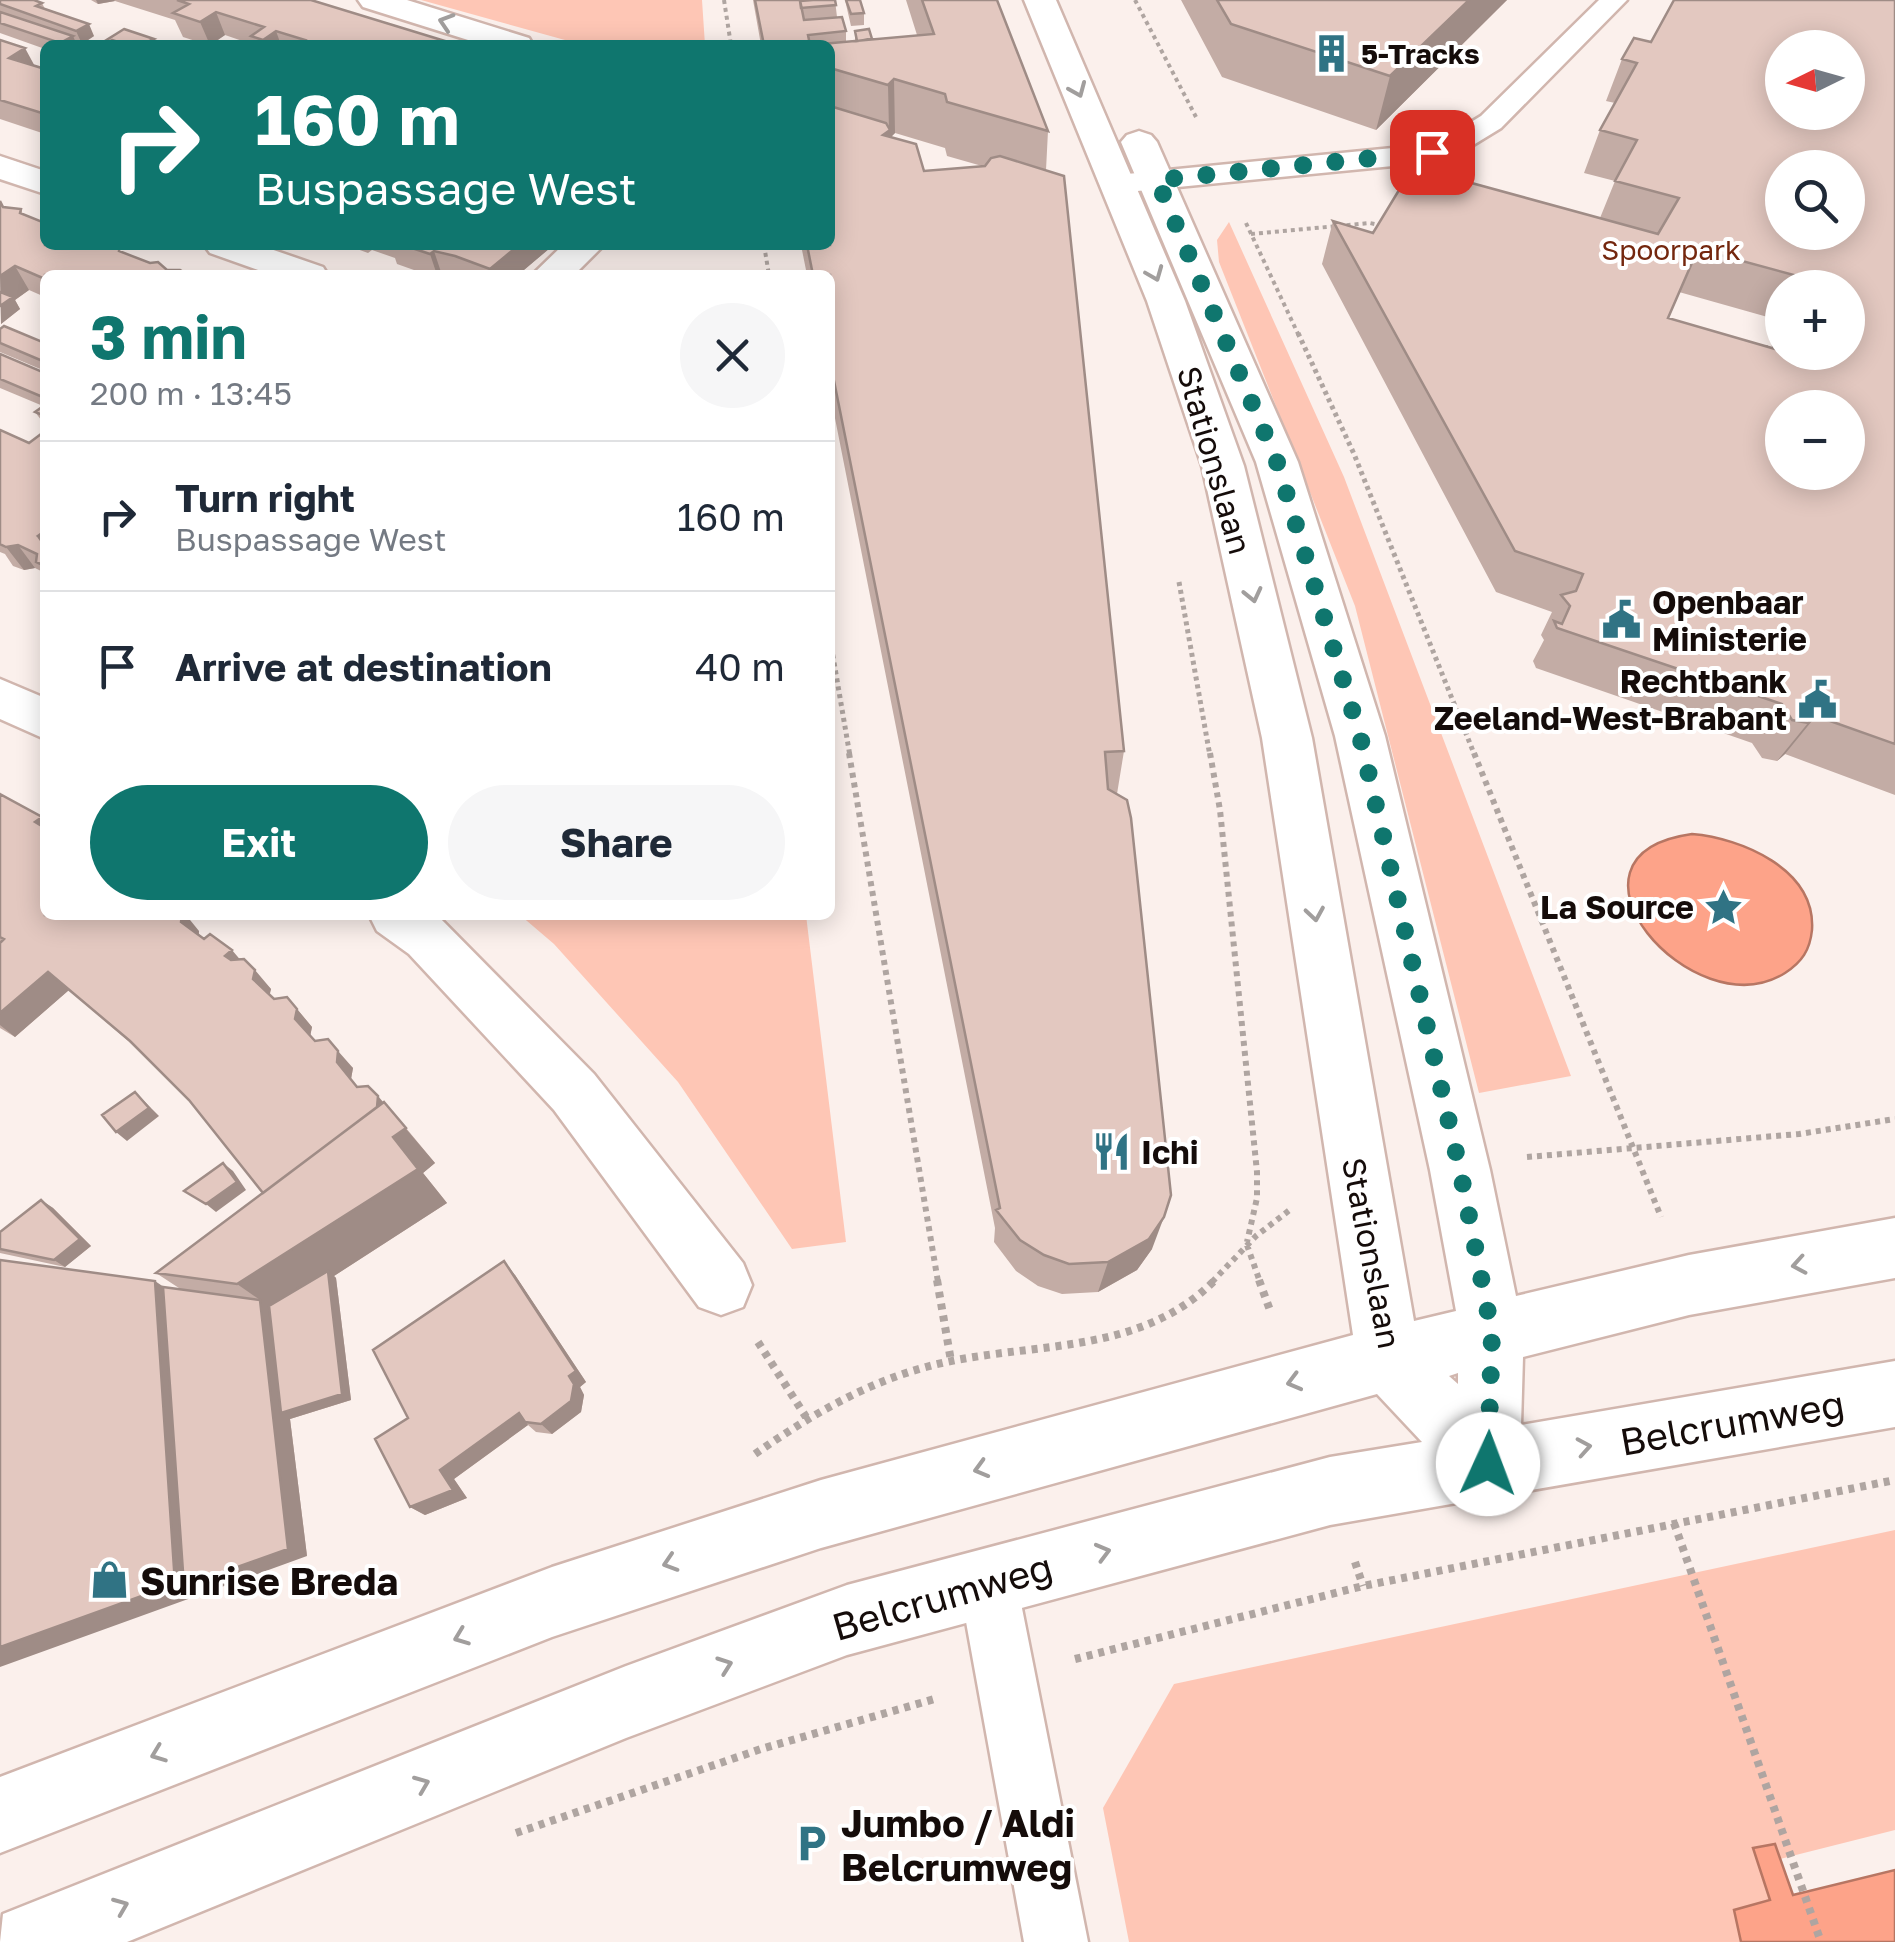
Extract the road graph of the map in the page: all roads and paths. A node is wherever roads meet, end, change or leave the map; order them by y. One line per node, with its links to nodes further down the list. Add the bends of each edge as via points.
1 (374, 0): 6 (main road, one-way to 1)
2 (724, 0): 7 (path)
3 (1040, 0): 14 (main road, Stationslaan, one-way to 14)
4 (1135, 0): 11 (path)
5 (1614, 0): 9 (lane, via 1475,134 1432,152)
6 (501, 40)
7 (730, 40)
8 (1123, 106): 14 (main road, Stationslaan)
9 (1368, 160): 11 (lane); 12 (lane)
10 (0, 167): 13 (main road)
11 (1222, 174): 14 (lane); 16 (path)
12 (1439, 180)
13 (40, 181)
14 (1137, 182): 31 (main road, Stationslaan, via 1277,462 1360,736); 32 (main road, Stationslaan, one-way to 32, via 1166,301 1223,466 1287,738)
15 (1396, 229): 16 (path, via 1370,223)
16 (1251, 234): 28 (path, via 1361,472 1633,1147)
17 (237, 250): 19 (main road)
18 (579, 250): 20 (main road)
19 (294, 270)
20 (557, 270)
21 (1765, 348): 22 (path)
22 (1751, 350)
23 (1176, 563): 33 (path, Stationslaan, via 1220,810 1254,1134 1258,1190 1246,1244 1206,1292 1161,1320 1057,1350)
24 (835, 670): 33 (path)
25 (0, 697): 26 (main road)
26 (40, 717)
27 (403, 920): 30 (main road, via 428,938 574,1092)
28 (1895, 1120)
29 (1895, 1248): 31 (main road, one-way to 31, via 1689,1284)
30 (721, 1286): 35 (path)
31 (1492, 1333): 32 (main road); 37 (main road, Stationslaan)
32 (1389, 1359): 37 (main road, Stationslaan); 40 (main road, one-way to 40, via 821,1514 552,1602)
33 (950, 1361): 35 (path)
34 (1895, 1394): 37 (main road, Belcrumweg, one-way to 34)
35 (806, 1416): 36 (path)
36 (742, 1463)
37 (1488, 1464): 39 (main road, Belcrumweg, one-way to 37, via 1330,1491)
38 (1674, 1523): 43 (path)
39 (988, 1582): 41 (main road, Belcrumweg, one-way to 39, via 626,1702 847,1620); 42 (lane)
40 (0, 1815)
41 (31, 1942)
42 (1056, 1942)
43 (1820, 1942)

